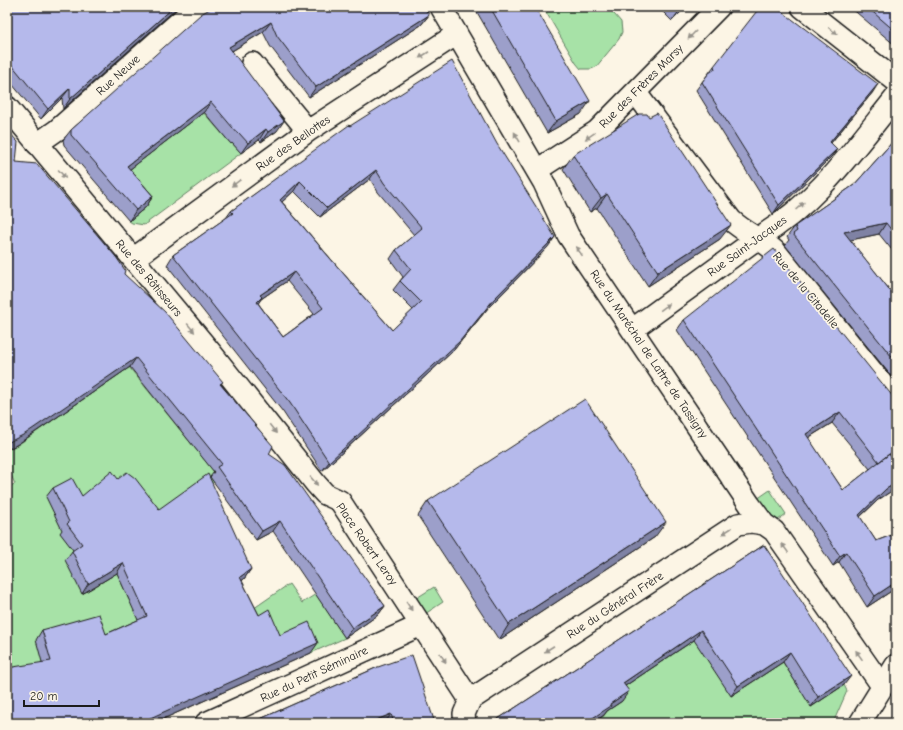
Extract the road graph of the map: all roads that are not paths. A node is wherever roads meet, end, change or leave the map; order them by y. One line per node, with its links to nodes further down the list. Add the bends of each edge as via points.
1 (200, 7): 12 (street, Rue Neuve, via 187,15 123,70 58,130)
2 (441, 7): 5 (street, Rue du Maréchal de Lattre de Tassigny)
3 (719, 7): 8 (street, Rue des Frères Marsy, one-way to 8)
4 (802, 7): 7 (street, one-way to 7)
5 (457, 34): 11 (street, Rue des Bellottes, one-way to 11); 13 (street, Rue du Maréchal de Lattre de Tassigny, one-way to 5)
6 (252, 63): 11 (street)
7 (896, 81)
8 (636, 93): 13 (street, Rue des Frères Marsy, one-way to 13, via 597,131); 14 (street, Rue de la Citadelle, via 731,220 741,230)
9 (896, 97): 14 (street, Rue Saint-Jacques, one-way to 9, via 777,226 833,176)
10 (7, 107): 12 (street, Rue des Rôtisseurs)
11 (308, 131): 15 (street, Rue des Bellottes, one-way to 15)
12 (37, 144): 15 (street, Rue des Rôtisseurs, one-way to 15)
13 (536, 170): 16 (street, Rue du Maréchal de Lattre de Tassigny, one-way to 13, via 568,235)
14 (758, 238): 16 (street, Rue Saint-Jacques, one-way to 14); 17 (street, Rue de la Citadelle, via 776,252)
15 (133, 259): 18 (street, Rue des Rôtisseurs, one-way to 18)
16 (633, 329): 19 (street, Rue du Maréchal de Lattre de Tassigny)
17 (896, 401)
18 (290, 450): 20 (street, Place Robert Leroy, one-way to 20, via 325,494 340,501)
19 (764, 524): 22 (street, Rue du Maréchal de Lattre de Tassigny, one-way to 19, via 774,531); 23 (street, Rue du Général Frère, one-way to 23, via 738,524)
20 (421, 625): 23 (street, Place Robert Leroy, one-way to 23); 24 (street, Rue du Petit Séminaire)
21 (896, 665): 22 (street)
22 (882, 686): 26 (street)
23 (470, 700): 25 (street, via 464,714)
24 (206, 723)
25 (465, 723)
26 (860, 723)

